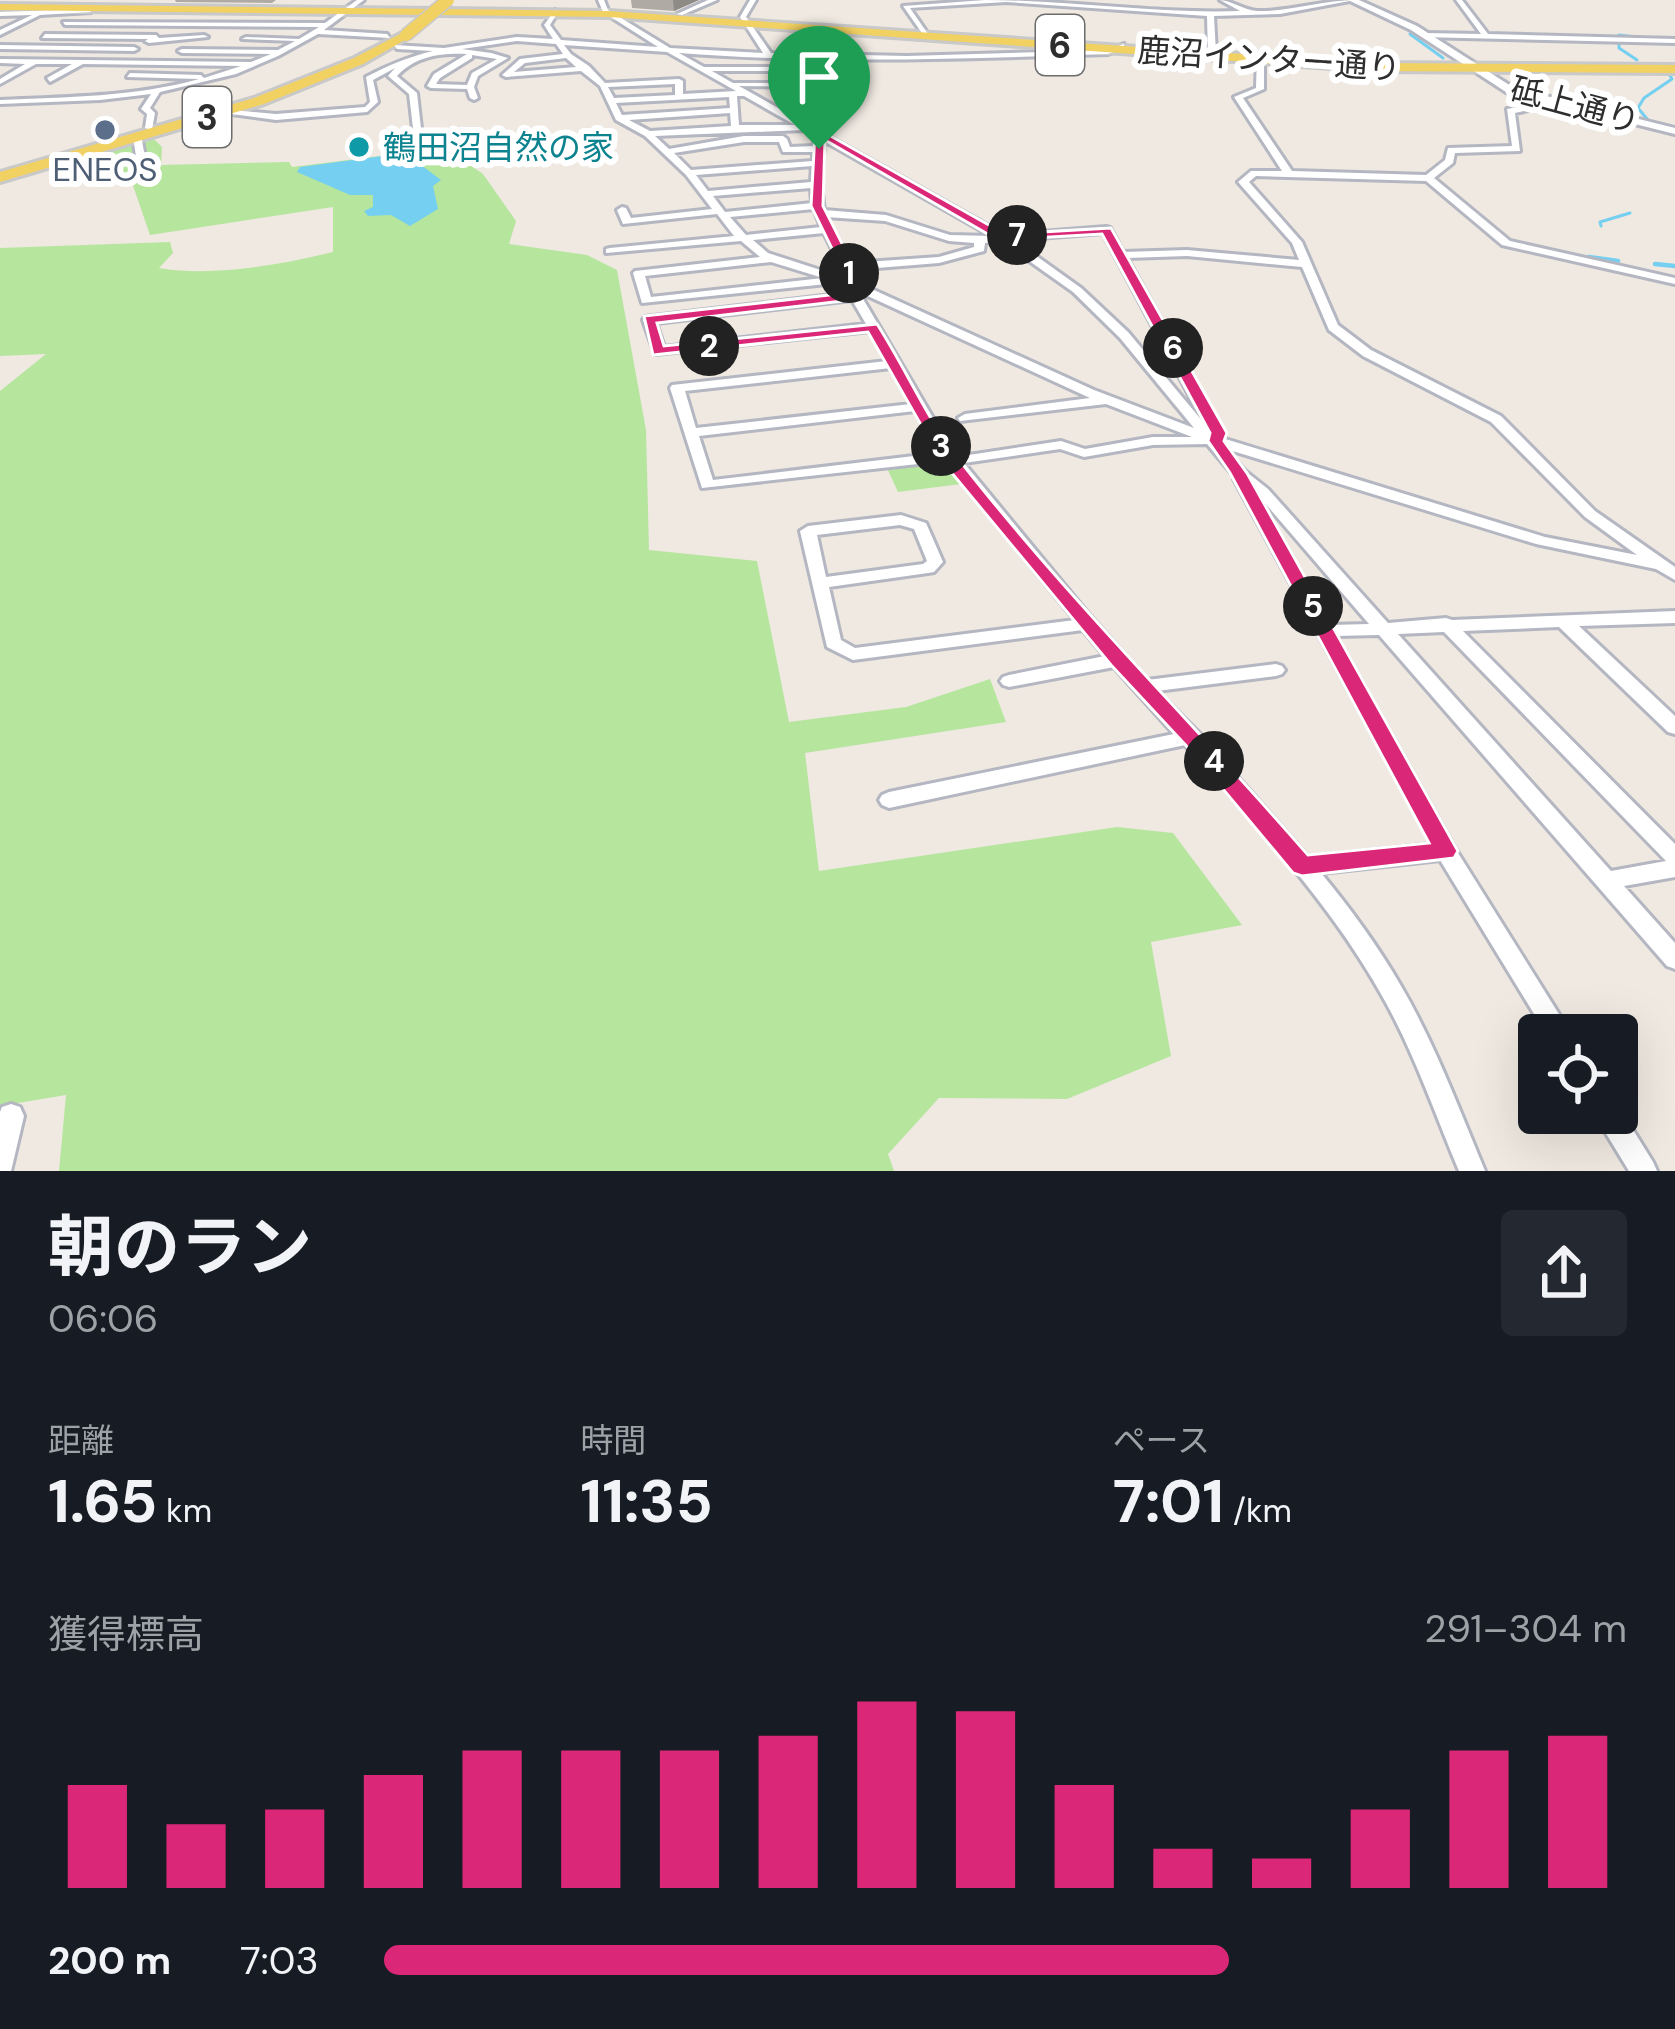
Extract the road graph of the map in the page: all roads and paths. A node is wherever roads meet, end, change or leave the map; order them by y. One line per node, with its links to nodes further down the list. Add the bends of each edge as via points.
1 (715, 0): 16 (street)
2 (754, 0): 19 (street)
3 (1003, 0): 17 (street); 28 (street, via 906,6)
4 (1223, 0): 18 (street)
5 (1352, 0): 18 (street); 29 (street, 砥上通り)
6 (1459, 0): 31 (street)
7 (439, 5): 9 (main road, 鹿沼インター通り / 6); 13 (main road, 鹿沼インター通り / 6); 35 (main road, 3); 35 (main road, 3)
8 (86, 6): 9 (main road, 鹿沼インター通り / 6); 11 (main road, 鹿沼インター通り / 6); 12 (main road, 鹿沼インター通り / 6); 14 (street); 15 (street); 21 (street)
9 (354, 6): 11 (main road, 鹿沼インター通り / 6); 25 (street)
10 (605, 8): 13 (main road, 鹿沼インター通り / 6); 16 (main road, 鹿沼インター通り / 6); 19 (main road, 鹿沼インター通り / 6); 51 (street)
11 (217, 9): 22 (street)
12 (0, 11): 14 (street); 20 (street)
13 (553, 11): 37 (street); 43 (street)
14 (43, 12): 20 (street)
15 (157, 13)
16 (680, 14): 19 (main road, 鹿沼インター通り / 6)
17 (1210, 14): 18 (street); 49 (street)
18 (1250, 14)
19 (745, 19): 28 (main road, 鹿沼インター通り / 6); 52 (street)
20 (23, 22): 27 (street)
21 (65, 22): 22 (street); 30 (street)
22 (192, 23): 23 (street)
23 (226, 23): 24 (street); 33 (street)
24 (268, 24): 25 (street); 34 (street)
25 (326, 25): 26 (street)
26 (317, 32): 35 (street); 36 (street)
27 (0, 33)
28 (924, 33): 41 (main road, 鹿沼インター通り / 6)
29 (1424, 34): 31 (street); 67 (street, 砥上通り)
30 (45, 36): 32 (street); 40 (street)
31 (1486, 36): 38 (street)
32 (155, 37): 33 (street); 42 (street)
33 (204, 37): 46 (street)
34 (246, 38): 36 (street); 47 (street)
35 (397, 38): 44 (street); 74 (main road, 3)
36 (303, 39): 48 (street)
37 (562, 41): 43 (street); 50 (street); 51 (street)
38 (1675, 41)
39 (0, 47): 40 (street)
40 (27, 48): 42 (street); 56 (street)
41 (1120, 48): 49 (main road, 鹿沼インター通り / 6); 53 (street); 54 (main road, 鹿沼インター通り / 6)
42 (134, 49): 58 (street)
43 (472, 49): 45 (street); 62 (street); 73 (street, via 504,58)
44 (429, 50): 45 (street); 83 (street, via 369,79 374,102 367,109)
45 (444, 50): 89 (street, via 393,73 413,93)
46 (182, 51): 47 (street); 59 (street)
47 (227, 51): 48 (street)
48 (279, 52): 60 (street)
49 (1212, 53): 54 (main road, 鹿沼インター通り / 6)
50 (568, 56): 64 (street); 64 (street, via 523,62 506,75)
51 (671, 56): 52 (street); 65 (street)
52 (769, 56): 53 (street)
53 (811, 56): 66 (street)
54 (1260, 59): 67 (main road, 鹿沼インター通り / 6); 95 (street, via 1260,89 1238,97)
55 (35, 61): 56 (street); 57 (street); 71 (street)
56 (2, 62)
57 (82, 62): 58 (street); 70 (street)
58 (111, 62): 59 (street)
59 (162, 63): 60 (street)
60 (255, 64): 69 (street)
61 (417, 64): 62 (street)
62 (450, 67): 73 (street, via 431,86)
63 (1675, 67): 67 (main road, 鹿沼インター通り / 6)
64 (586, 68): 72 (street)
65 (703, 69): 66 (street); 75 (street)
66 (807, 69): 75 (street, via 804,85)
67 (1474, 69): 81 (street, 砥上通り)
68 (130, 75): 69 (street)
69 (224, 77): 76 (street)
70 (50, 80)
71 (0, 82)
72 (603, 85): 77 (street, via 679,81); 79 (street)
73 (470, 87): 78 (street)
74 (286, 89): 83 (main road, 3); 87 (main road, 3)
75 (737, 90): 77 (street); 82 (street); 90 (street)
76 (156, 92): 80 (street); 87 (street)
77 (679, 97): 79 (street)
78 (474, 98)
79 (609, 100): 84 (street)
80 (0, 102)
81 (1547, 103): 86 (street, 砥上通り); 96 (street, via 1510,111 1517,148 1451,150 1450,161)
82 (735, 110): 84 (street); 85 (street)
83 (221, 112): 87 (main road, 3)
84 (620, 118): 88 (street)
85 (735, 128): 88 (street); 90 (street)
86 (1675, 131)
87 (143, 132): 92 (street, via 143,170); 94 (main road, 3)
88 (647, 134): 91 (street)
89 (418, 137)
90 (816, 143): 91 (street, via 786,150 783,139 745,140); 93 (street); 97 (street); 104 (street)
91 (666, 152): 93 (street)
92 (152, 170)
93 (688, 173): 98 (street)
94 (0, 174)
95 (1289, 174): 96 (street); 109 (street, via 1254,173 1243,182 1297,242)
96 (1428, 178): 110 (street, via 1506,243)
97 (818, 184): 98 (street); 100 (street)
98 (704, 194): 101 (street)
99 (622, 210): 101 (street, via 626,222)
100 (818, 210): 101 (street); 102 (street); 105 (street)
101 (720, 213): 103 (street)
102 (825, 230): 103 (street); 111 (street)
103 (743, 236): 106 (street); 108 (street)
104 (1003, 238): 105 (street); 107 (street, via 1106,230); 118 (street, via 1124,334)
105 (979, 240): 111 (street, via 980,249)
106 (610, 251)
107 (1121, 254): 109 (street); 118 (street, via 1219,433)
108 (771, 259): 111 (street); 111 (street, via 639,273 646,301)
109 (1306, 264): 121 (street, via 1333,327 1367,353 1496,418 1590,514)
110 (1675, 281)
111 (847, 282): 112 (street); 112 (street, via 649,320 658,352); 114 (street)
112 (872, 327): 113 (street)
113 (892, 364): 115 (street); 117 (street, via 677,388)
114 (1106, 400): 116 (street); 118 (street)
115 (916, 407): 117 (street); 119 (street)
116 (965, 418)
117 (691, 433): 119 (street, via 706,484)
118 (1216, 441): 119 (street); 120 (street); 121 (street, via 1542,541)
119 (947, 456): 126 (street)
120 (1239, 473): 128 (street); 129 (street)
121 (1657, 563): 122 (street)
122 (1675, 575)
123 (820, 583): 123 (street, via 808,531 921,526 934,562 920,573); 126 (street, via 833,644 853,654)
124 (1674, 618): 125 (street)
125 (1562, 620): 127 (street); 134 (street)
126 (1089, 624): 130 (street)
127 (1445, 624): 128 (street); 138 (street)
128 (1382, 626): 129 (street); 141 (street)
129 (1327, 631): 137 (street)
130 (1118, 660): 132 (street); 133 (street)
131 (1276, 670): 133 (street)
132 (1010, 681)
133 (1143, 687): 135 (street)
134 (1675, 727)
135 (1191, 736): 136 (street); 139 (street)
136 (889, 800)
137 (1446, 851): 139 (street); 143 (street)
138 (1675, 857)
139 (1302, 866): 147 (street, via 1382,974)
140 (1675, 868): 141 (street)
141 (1607, 881): 142 (street)
142 (1675, 958)
143 (1547, 1014)
144 (11, 1116): 146 (street)
145 (1621, 1134): 148 (street)
146 (0, 1166)
147 (1472, 1171)
148 (1644, 1171)

